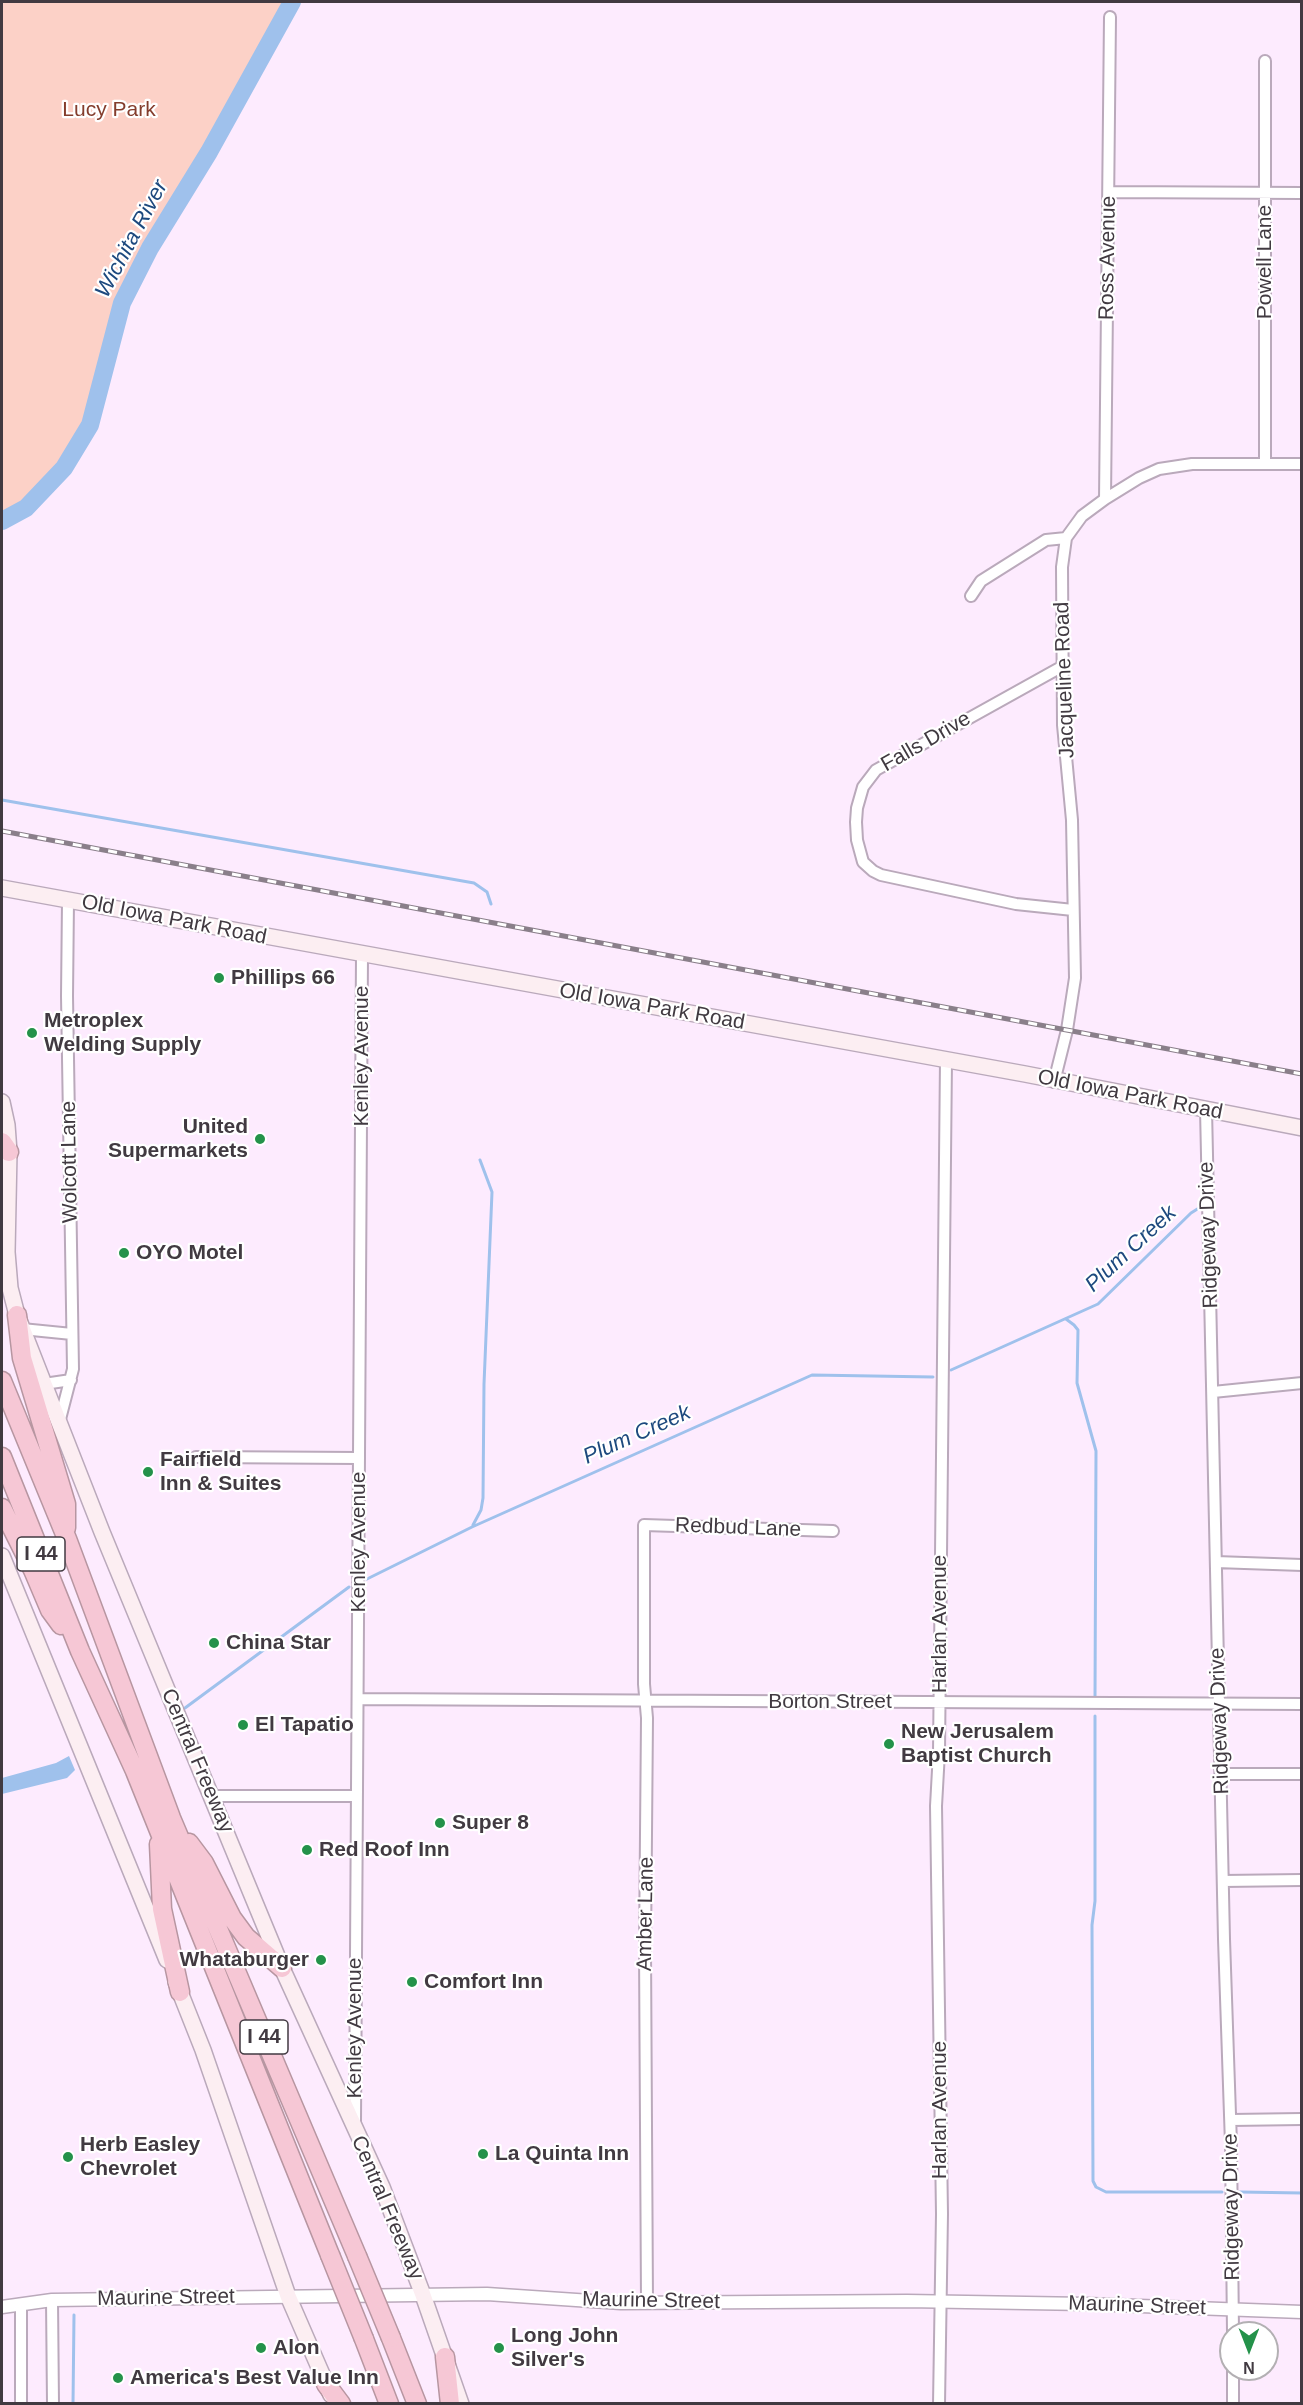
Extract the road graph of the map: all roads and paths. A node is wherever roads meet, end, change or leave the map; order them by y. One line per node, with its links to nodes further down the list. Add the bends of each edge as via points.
1 (1110, 17): 3 (street, Ross Avenue)
2 (1265, 61): 4 (street, Powell Lane)
3 (1109, 192): 4 (street); 8 (street, Ross Avenue)
4 (1265, 194): 5 (street); 6 (street, Powell Lane)
5 (1302, 194)
6 (1265, 464): 7 (street, Jacqueline Road); 8 (street, Jacqueline Road, via 1172,466 1139,478)
7 (1302, 464)
8 (1105, 498): 9 (street, Jacqueline Road, via 1082,516)
9 (1066, 538): 10 (street, via 1046,540 981,581); 11 (street, Jacqueline Road, via 1062,567)
10 (971, 596)
11 (1063, 666): 14 (street, Jacqueline Road); 14 (street, Falls Drive, via 876,770 862,787 856,822 863,862 881,875 1016,904)
12 (2, 888): 13 (main road, Old Iowa Park Road)
13 (68, 901): 15 (main road, Old Iowa Park Road); 23 (street, Wolcott Lane)
14 (1073, 910): 17 (street, Jacqueline Road, via 1073,996)
15 (362, 955): 16 (main road, Old Iowa Park Road); 32 (street, Kenley Avenue)
16 (946, 1060): 17 (main road, Old Iowa Park Road); 43 (street, Harlan Avenue)
17 (1054, 1082): 19 (main road, Old Iowa Park Road)
18 (2, 1102): 21 (main road, Central Freeway, via 7,1125)
19 (1206, 1109): 20 (main road, Old Iowa Park Road); 28 (street, Ridgeway Drive)
20 (1302, 1128)
21 (5, 1147): 22 (main road, Central Freeway, via 10,1288)
22 (19, 1322): 23 (street); 27 (main road, Central Freeway); 36 (highway, via 22,1358 66,1504)
23 (72, 1334): 24 (street, Wolcott Lane)
24 (70, 1380): 27 (street); 29 (street, Wolcott Lane)
25 (2, 1381): 36 (highway, Central Freeway / I 44)
26 (1302, 1383): 28 (street)
27 (44, 1384): 29 (main road, Central Freeway)
28 (1214, 1392): 38 (street, Ridgeway Drive)
29 (60, 1423): 48 (main road, Central Freeway)
30 (2, 1457): 40 (highway, Central Freeway / I 44)
31 (196, 1457): 32 (street)
32 (359, 1458): 41 (street, Kenley Avenue)
33 (2, 1508): 40 (highway, via 50,1610)
34 (644, 1526): 35 (street, Redbud Lane); 42 (street, Amber Lane)
35 (833, 1531)
36 (67, 1539): 50 (highway, Central Freeway / I 44)
37 (2, 1556): 54 (main road)
38 (1216, 1562): 39 (street); 44 (street, Ridgeway Drive)
39 (1302, 1565)
40 (80, 1651): 50 (highway, Central Freeway / I 44)
41 (358, 1699): 42 (street, Borton Street); 49 (street, Kenley Avenue)
42 (646, 1699): 43 (street, Borton Street); 62 (street, Amber Lane)
43 (939, 1702): 44 (street, Borton Street); 61 (street, Harlan Avenue, via 936,1806)
44 (1219, 1704): 45 (street, Borton Street); 46 (street, Ridgeway Drive)
45 (1302, 1704)
46 (1222, 1774): 47 (street); 52 (street, Ridgeway Drive)
47 (1302, 1774)
48 (212, 1796): 49 (street); 53 (main road, Central Freeway)
49 (357, 1796): 57 (street, Kenley Avenue)
50 (165, 1824): 53 (highway, via 204,1863 246,1937); 54 (highway, via 162,1909); 75 (highway, Central Freeway / I 44, bridge); 76 (highway, Central Freeway / I 44, bridge, via 357,2256)
51 (1302, 1880): 52 (street)
52 (1223, 1881): 56 (street, Ridgeway Drive)
53 (282, 1968): 57 (main road, Central Freeway)
54 (180, 1992): 59 (main road)
55 (1302, 2119): 56 (street)
56 (1231, 2120): 65 (street, Ridgeway Drive)
57 (355, 2129): 58 (main road, Central Freeway)
58 (423, 2295): 59 (street, Maurine Street); 62 (street, Maurine Street, via 487,2294); 68 (main road, Central Freeway)
59 (288, 2296): 60 (street, Maurine Street); 70 (main road)
60 (52, 2300): 63 (street, Maurine Street); 72 (street)
61 (940, 2302): 62 (street, Maurine Street); 65 (street, Maurine Street); 79 (street, Harlan Avenue)
62 (647, 2303)
63 (21, 2304): 64 (street, Maurine Street); 71 (street)
64 (2, 2307)
65 (1233, 2310): 66 (street, Maurine Street); 67 (street, Ridgeway Drive)
66 (1302, 2312)
67 (1233, 2321)
68 (445, 2357): 77 (highway); 78 (main road, Central Freeway)
69 (1233, 2381): 80 (street)
70 (326, 2385): 73 (main road); 74 (highway)
71 (21, 2403)
72 (53, 2403)
73 (334, 2403)
74 (341, 2403)
75 (389, 2403)
76 (417, 2403)
77 (450, 2403)
78 (461, 2403)
79 (939, 2403)
80 (1233, 2403)

